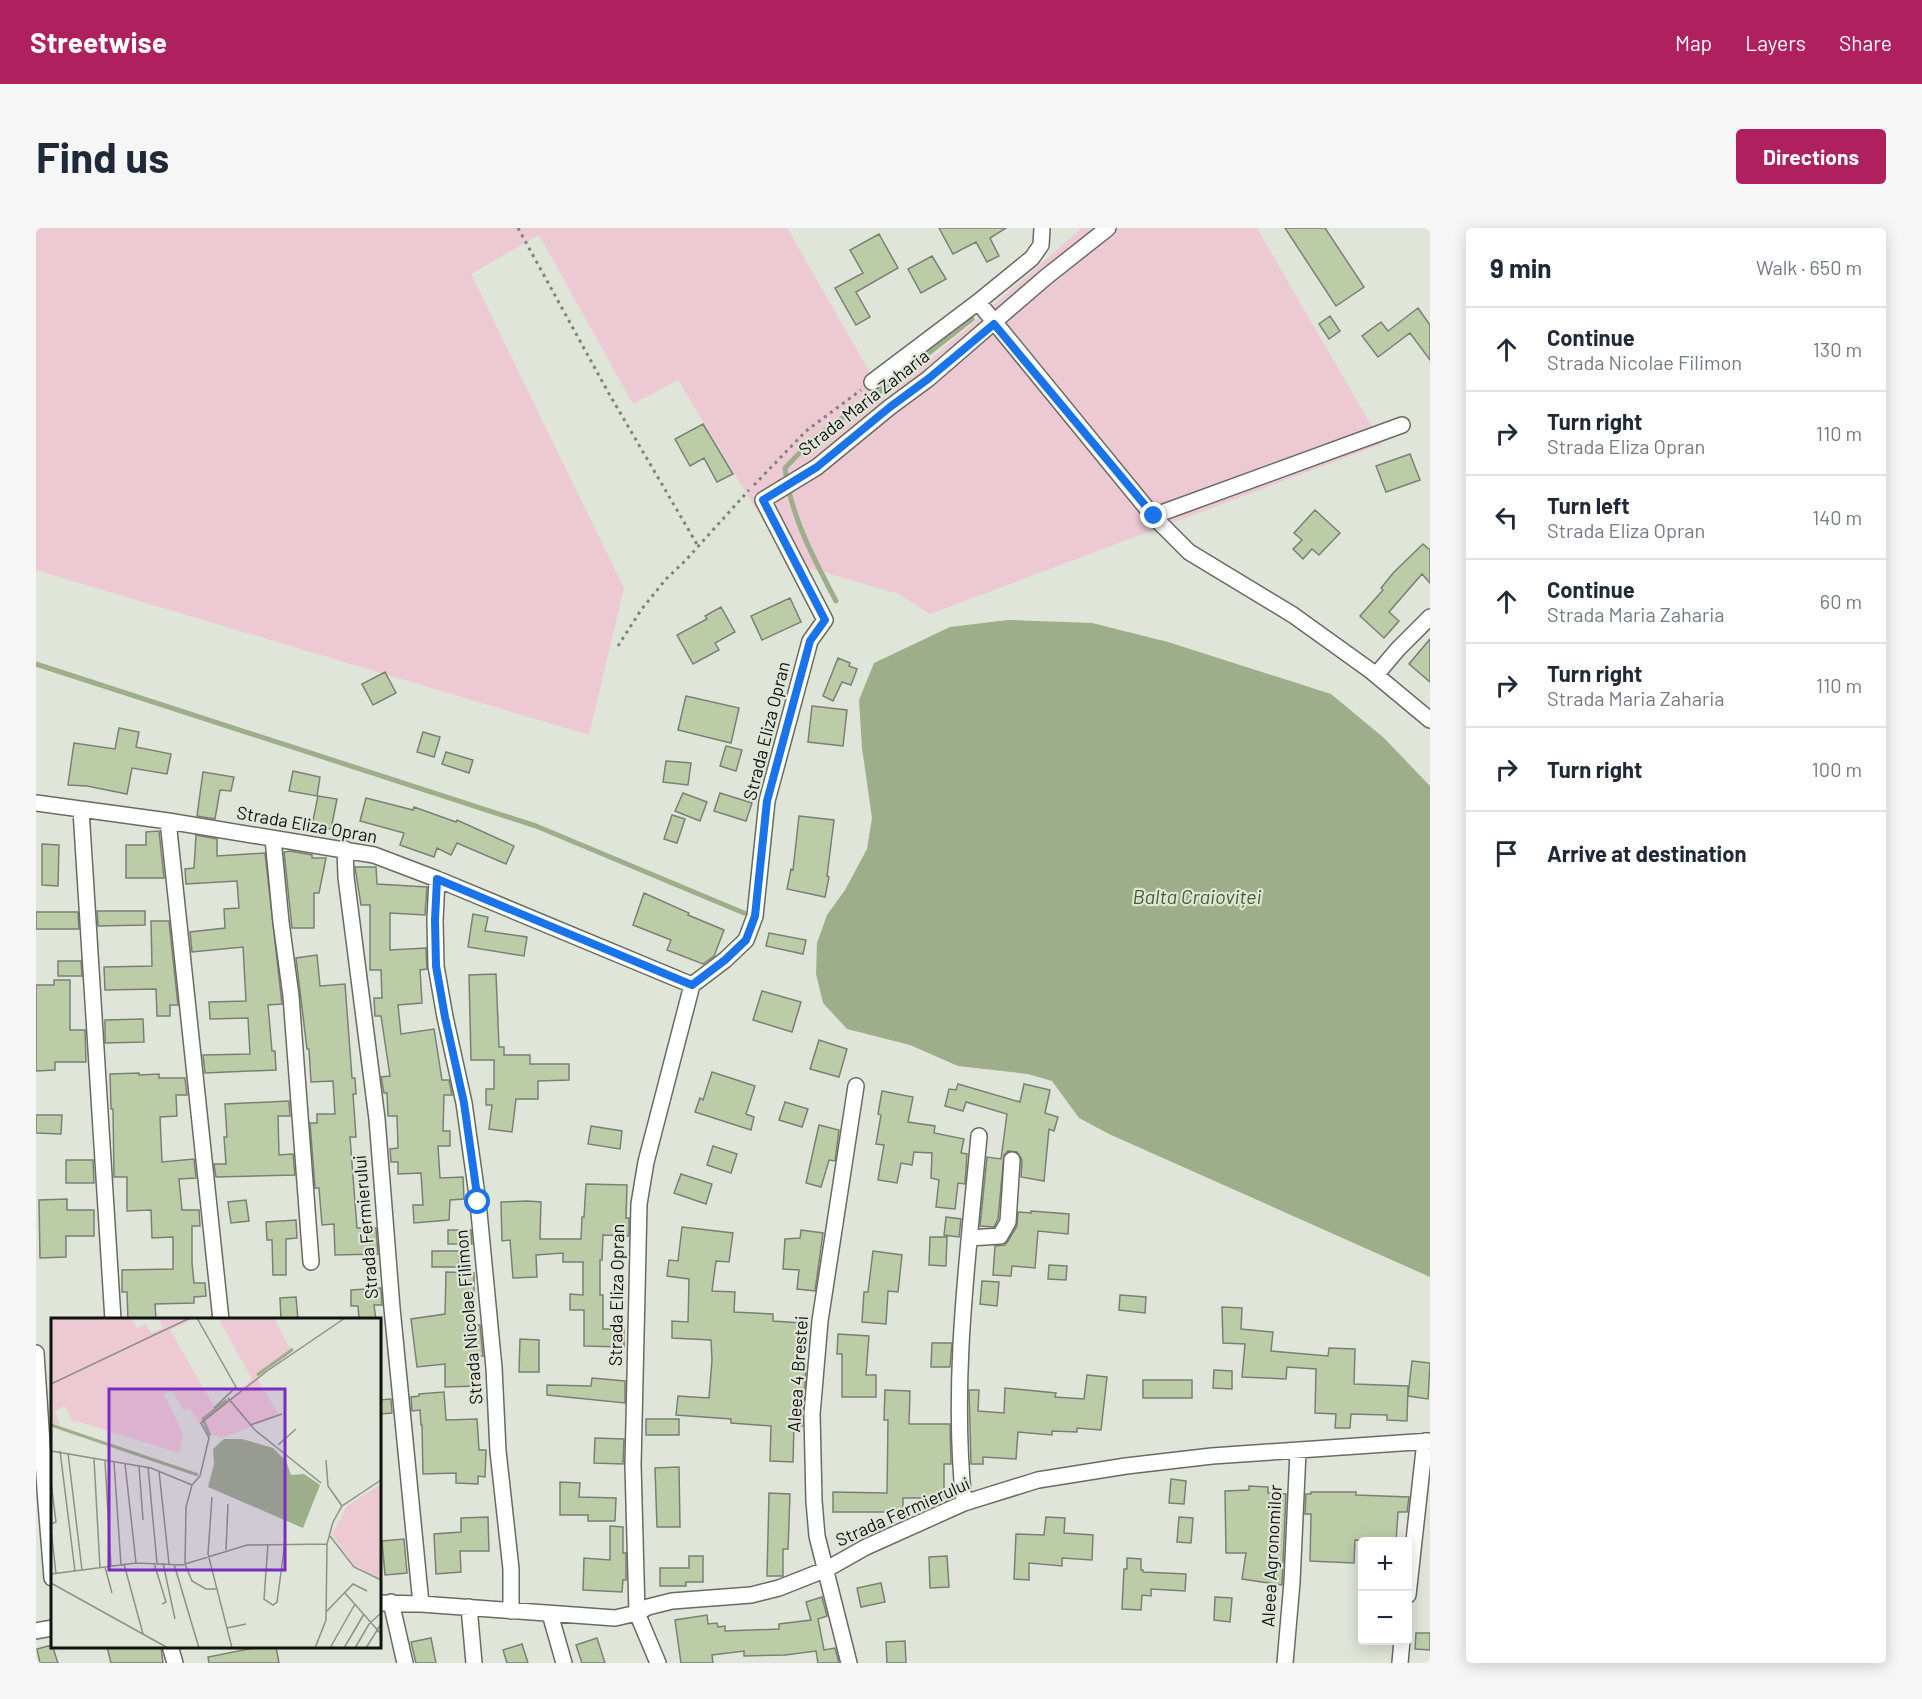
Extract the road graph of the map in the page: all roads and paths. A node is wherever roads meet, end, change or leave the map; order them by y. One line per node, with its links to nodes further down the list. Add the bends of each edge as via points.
1 (518, 228): 11 (path)
2 (1042, 228): 4 (street, via 1041,245)
3 (1108, 228): 5 (street, Strada Maria Zaharia)
4 (1032, 258): 5 (street); 6 (street)
5 (1046, 277): 7 (street, Strada Maria Zaharia)
6 (978, 302): 7 (street); 8 (street)
7 (994, 324): 10 (street); 13 (street, Strada Maria Zaharia, via 817,467 763,500 825,620)
8 (872, 382): 11 (path, via 806,431)
9 (1402, 424): 10 (street)
10 (1154, 516): 15 (street, via 1189,552 1293,615)
11 (698, 546): 14 (path, via 641,610)
12 (1430, 617): 15 (street)
13 (810, 641): 23 (street, Strada Eliza Opran, via 767,801 755,916 746,940)
14 (618, 646)
15 (1376, 675): 16 (street)
16 (1430, 720)
17 (36, 802): 18 (street, Strada Eliza Opran)
18 (81, 810): 19 (street, Strada Eliza Opran); 29 (street)
19 (168, 821): 20 (street, Strada Eliza Opran); 30 (street)
20 (273, 838): 21 (street, Strada Eliza Opran); 28 (street, via 291,996)
21 (345, 849): 22 (street, Strada Eliza Opran, via 374,855); 39 (street, Strada Fermierului, via 377,1119)
22 (437, 879): 23 (street, Strada Eliza Opran); 41 (street, Strada Nicolae Filimon, via 436,966 464,1103 478,1202 511,1569)
23 (692, 985): 43 (street, Strada Eliza Opran, via 646,1162 639,1204 633,1465)
24 (856, 1086): 36 (street, Aleea 4 Brestei, via 820,1322 812,1414 814,1501)
25 (979, 1136): 27 (street)
26 (1012, 1160): 27 (street, via 1008,1222 1000,1236)
27 (970, 1238): 34 (street, via 960,1370)
28 (311, 1262)
29 (113, 1318)
30 (220, 1318)
31 (36, 1353): 35 (street)
32 (1427, 1441): 33 (street, Strada Fermierului); 37 (street)
33 (1298, 1451): 34 (street, Strada Fermierului, via 1115,1467 1038,1480); 54 (street, Aleea Agronomilor)
34 (964, 1503): 36 (street, Strada Fermierului)
35 (51, 1565)
36 (827, 1569): 43 (street, Strada Fermierului, via 751,1595 672,1601); 53 (street, Aleea 4 Brestei)
37 (1408, 1591)
38 (385, 1603): 39 (street, Strada Fermierului); 49 (street, Strada Fermierului)
39 (421, 1604): 40 (street, Strada Fermierului)
40 (469, 1607): 41 (street, Strada Fermierului); 50 (street)
41 (511, 1611): 42 (street, Strada Fermierului)
42 (550, 1614): 43 (street, Strada Fermierului, via 615,1618); 51 (street)
43 (637, 1614): 52 (street)
44 (51, 1628): 45 (street)
45 (36, 1630)
46 (1402, 1645): 55 (street)
47 (170, 1648): 48 (street)
48 (174, 1663)
49 (405, 1663)
50 (474, 1663)
51 (564, 1663)
52 (658, 1663)
53 (849, 1663)
54 (1285, 1663)
55 (1400, 1663)

